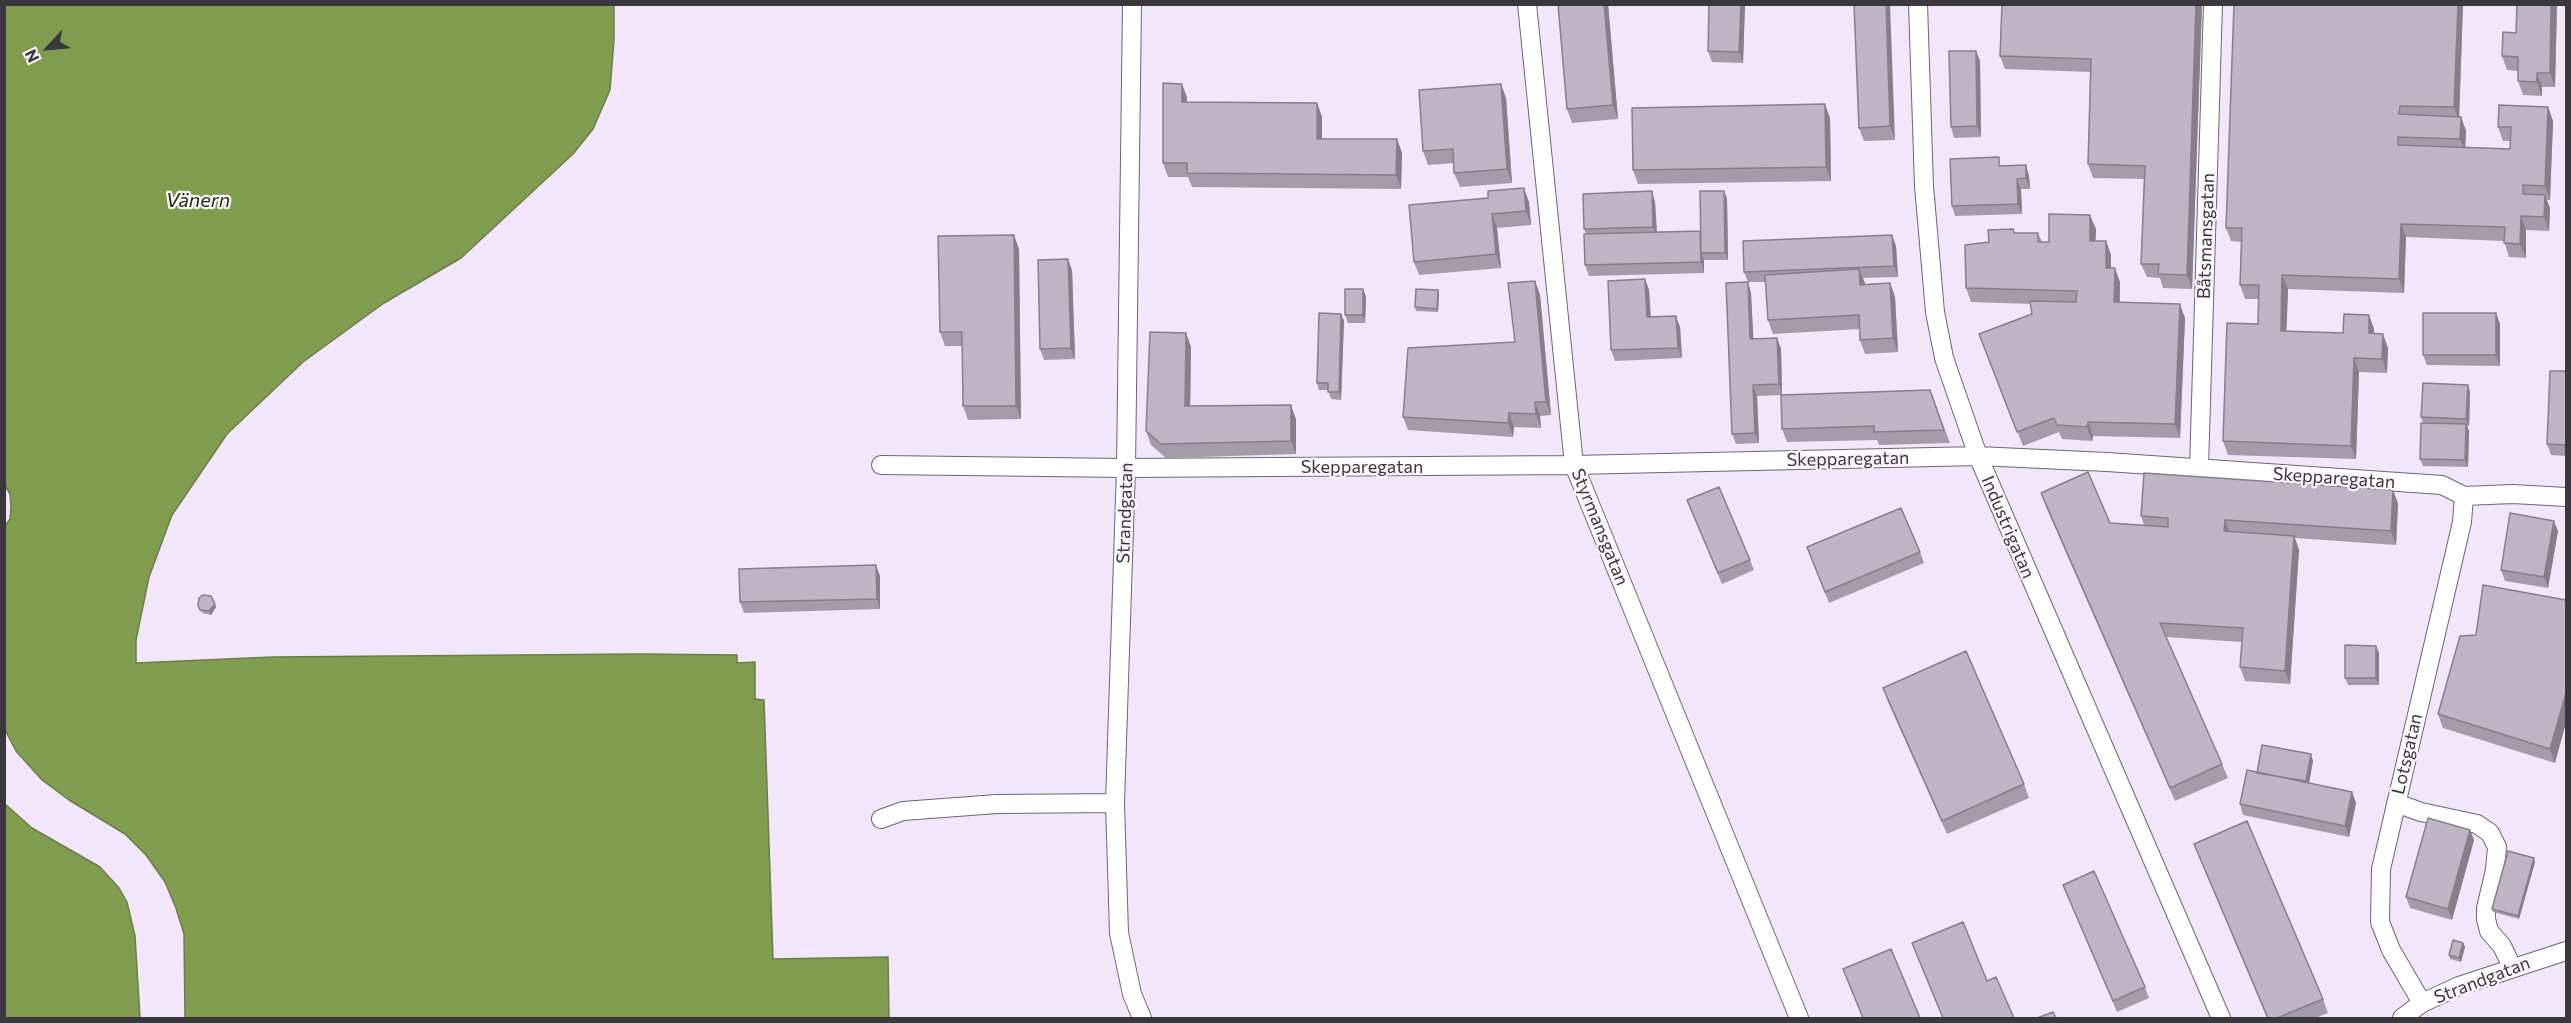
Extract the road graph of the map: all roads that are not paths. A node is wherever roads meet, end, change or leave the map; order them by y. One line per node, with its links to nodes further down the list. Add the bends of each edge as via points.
1 (1132, 4): 8 (street, Strandgatan)
2 (1527, 4): 7 (street, Styrmansgatan)
3 (1918, 4): 5 (street, Industrigatan, via 1924,186 1935,312 1944,358)
4 (2213, 4): 9 (street, Båtsmansgatan)
5 (1978, 456): 7 (street, Skepparegatan); 9 (street, Skepparegatan); 20 (street, Industrigatan)
6 (881, 465): 8 (street, Skepparegatan)
7 (1574, 465): 8 (street, Skepparegatan); 19 (street, Styrmansgatan)
8 (1126, 468): 12 (street, Strandgatan)
9 (2199, 468): 10 (street, Skepparegatan, via 2442,485)
10 (2464, 496): 11 (street, Skepparegatan); 13 (street, Lotsgatan, via 2462,522)
11 (2566, 497)
12 (1115, 803): 14 (street, via 997,804 903,811); 18 (street, Strandgatan, via 1119,933 1132,994)
13 (2396, 803): 16 (street, via 2477,824 2490,833 2496,847 2486,919); 17 (street, Lotsgatan, via 2381,869 2380,922 2391,950)
14 (881, 819)
15 (2566, 951): 16 (street, Strandgatan)
16 (2512, 967): 17 (street, Strandgatan)
17 (2422, 1003): 21 (street, Strandgatan)
18 (1142, 1018)
19 (1799, 1018)
20 (2221, 1018)
21 (2402, 1018)

